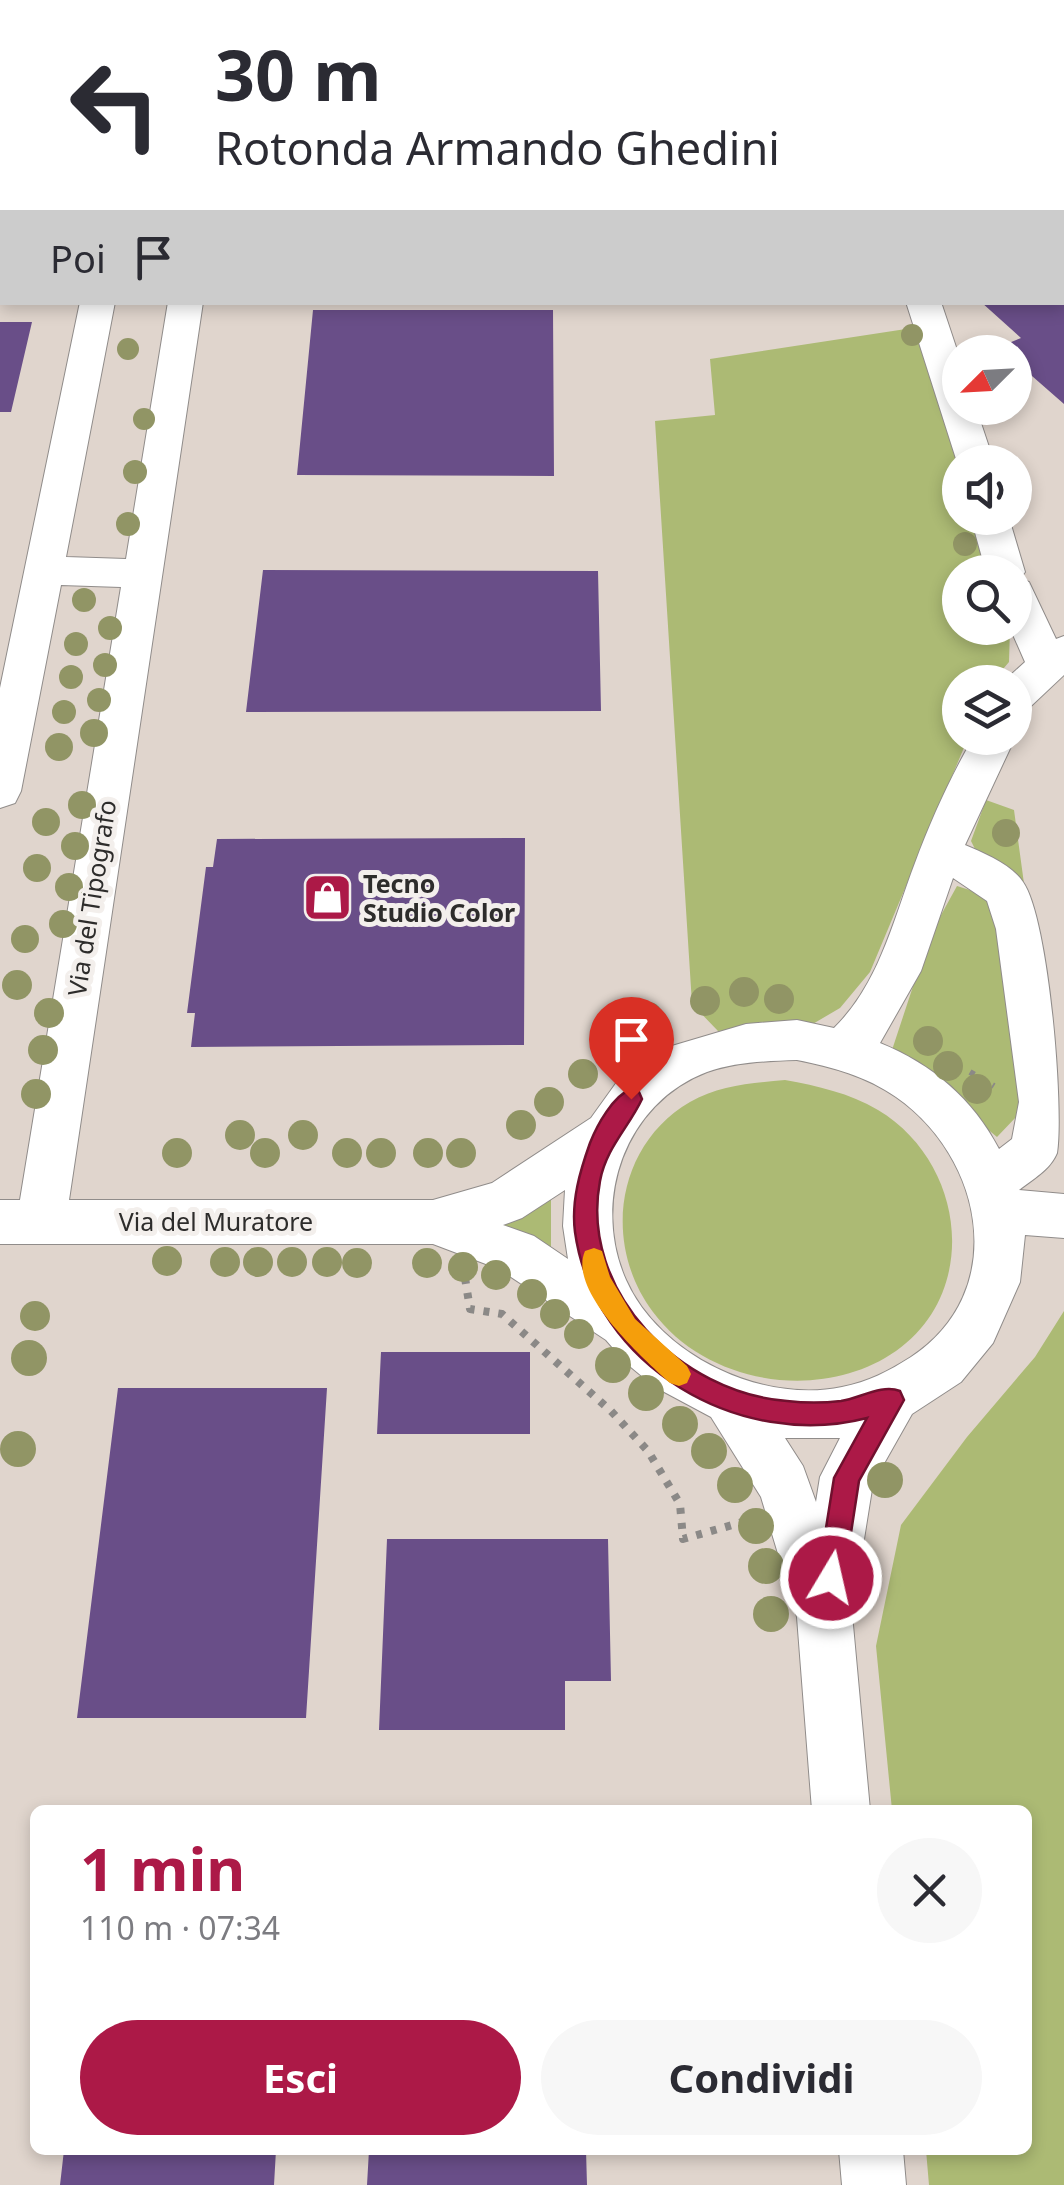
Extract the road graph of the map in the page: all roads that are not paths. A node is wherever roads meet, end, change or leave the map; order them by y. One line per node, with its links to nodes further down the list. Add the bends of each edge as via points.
1 (97, 305): 5 (street)
2 (186, 305): 6 (street, Via del Tipografo)
3 (925, 305): 4 (street)
4 (970, 445)
5 (44, 571): 6 (street); 11 (street)
6 (143, 574): 17 (street, Via del Tipografo)
7 (1032, 620): 8 (street)
8 (1055, 658): 9 (street)
9 (1032, 680)
10 (984, 755): 12 (street)
11 (0, 791)
12 (940, 853): 13 (street, via 887,1000); 15 (street, via 1006,891 1021,948 1044,1102 1034,1150)
13 (844, 1049): 14 (street, via 750,1041 705,1052 664,1071); 15 (street, via 928,1093 961,1128 986,1168)
14 (605, 1134): 18 (street, Via del Muratore, via 505,1202); 19 (street, via 588,1180 586,1230 599,1280)
15 (995, 1198): 16 (street); 20 (street, via 1002,1256 991,1301 969,1341 934,1375)
16 (1064, 1216)
17 (20, 1222): 18 (street, Via del Muratore)
18 (433, 1222): 19 (street, Via del Muratore, via 516,1252)
19 (626, 1328): 21 (street, via 673,1371)
20 (892, 1400): 21 (street, via 840,1413 786,1414); 22 (street, via 847,1478)
21 (731, 1402): 22 (street, via 784,1485)
22 (825, 1617): 23 (street)
23 (842, 1805)
24 (871, 2155): 25 (street)
25 (874, 2185)

